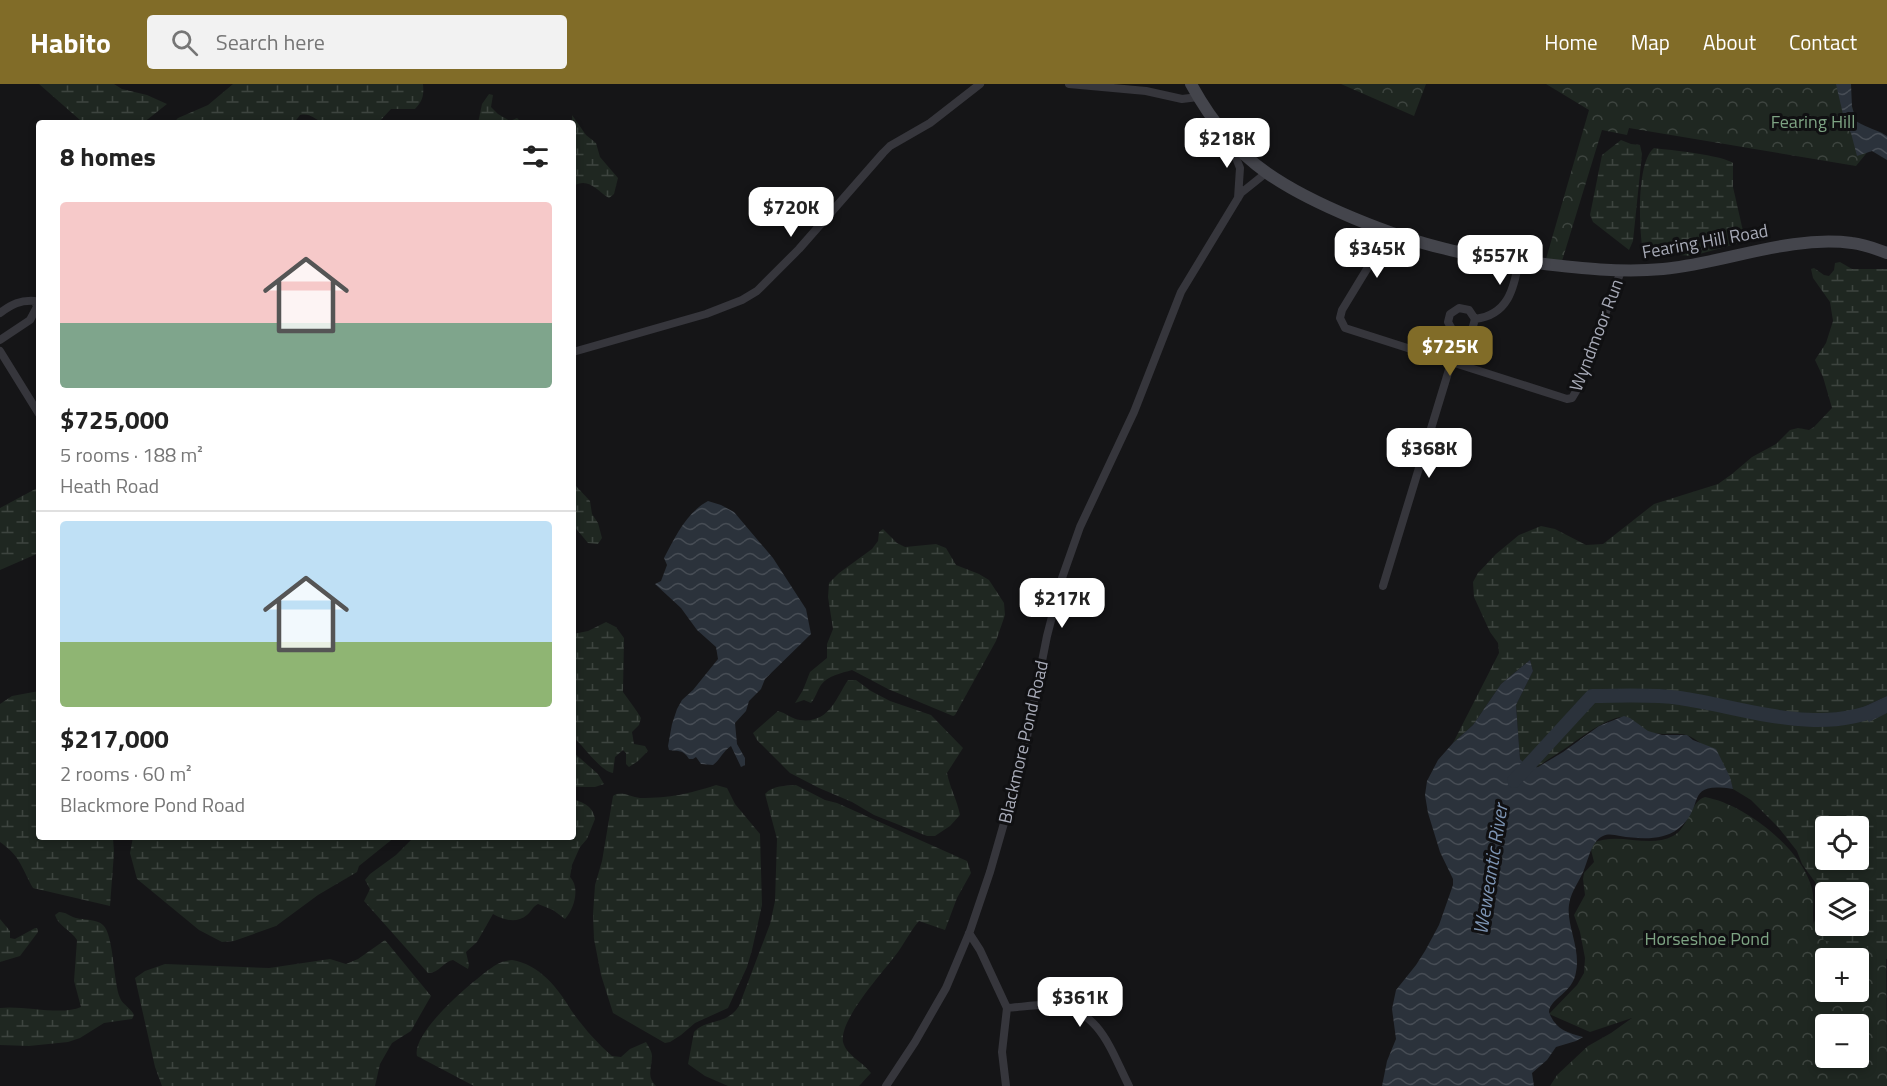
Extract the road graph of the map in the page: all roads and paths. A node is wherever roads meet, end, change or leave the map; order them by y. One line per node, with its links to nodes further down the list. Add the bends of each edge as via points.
1 (980, 84): 18 (street, via 930,123 890,146 757,291 706,314)
2 (1069, 84): 4 (street)
3 (1191, 84): 4 (main road, Fearing Hill Road)
4 (1198, 98): 5 (main road, Fearing Hill Road)
5 (1226, 137): 6 (main road, Fearing Hill Road); 7 (street, Blackmore Pond Road, via 1240,168)
6 (1266, 173): 7 (street, Blackmore Pond Road); 8 (main road, Fearing Hill Road, via 1327,206)
7 (1238, 198): 22 (street, Blackmore Pond Road, via 1181,292 1134,412 1080,527 1047,636 1008,816)
8 (1390, 231): 10 (main road, Fearing Hill Road, via 1447,250); 19 (street, via 1342,310 1341,323 1350,331)
9 (1887, 253): 11 (main road, Fearing Hill Road, via 1854,243 1818,241 1677,267)
10 (1519, 260): 11 (main road, Fearing Hill Road); 15 (street, via 1512,290 1504,304 1491,315)
11 (1621, 271): 19 (street, Wyndmoor Run, via 1572,398 1561,398)
12 (36, 304): 14 (street, via 23,300)
13 (36, 309): 16 (street, via 30,320)
14 (0, 313)
15 (1474, 319)
16 (0, 340)
17 (0, 351): 20 (street)
18 (576, 351)
19 (1451, 363): 21 (street)
20 (36, 409)
21 (1383, 586)
22 (969, 933): 23 (street, via 981,950); 24 (street, Blackmore Pond Road, via 946,988)
23 (1007, 1008): 25 (street, via 1002,1052); 26 (street, via 1055,1005 1081,1012 1102,1033)
24 (886, 1086)
25 (1006, 1086)
26 (1129, 1086)

